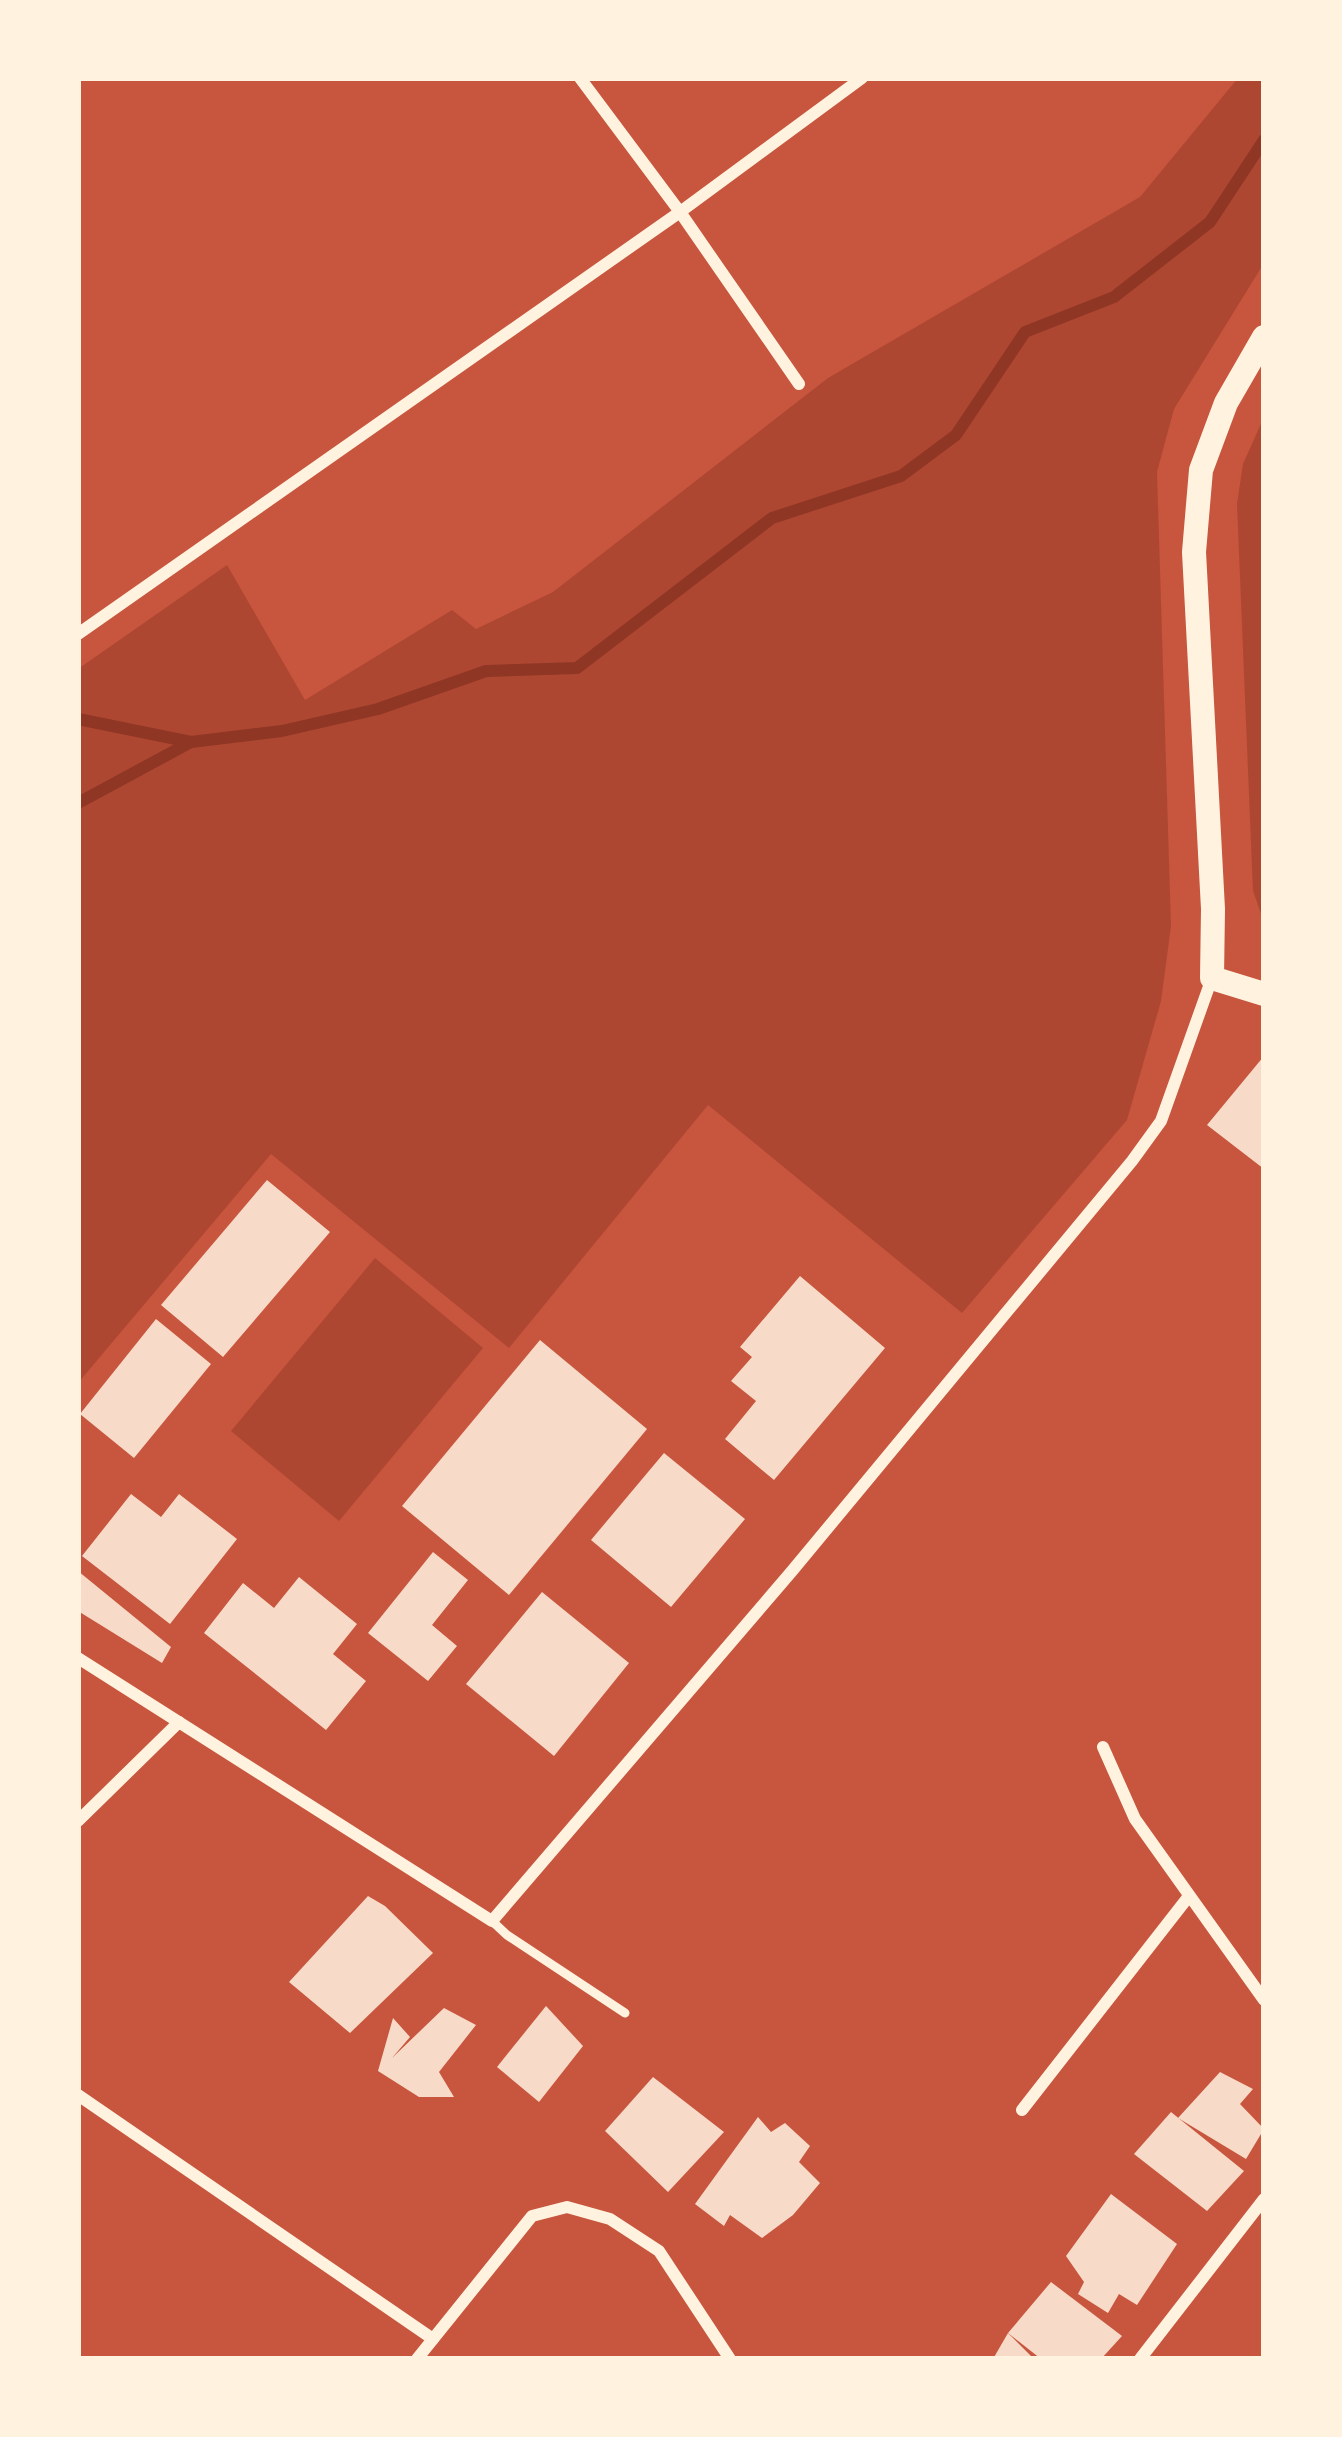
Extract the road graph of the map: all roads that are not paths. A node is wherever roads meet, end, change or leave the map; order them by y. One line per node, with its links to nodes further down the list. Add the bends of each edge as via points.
1 (580, 78): 3 (street)
2 (862, 78): 3 (street)
3 (680, 212): 5 (street); 6 (street)
4 (1264, 337): 7 (main road, via 1201,470 1194,552)
5 (799, 384)
6 (78, 634)
7 (1212, 978): 8 (main road); 14 (street, via 1161,1121 1132,1161)
8 (1264, 994)
9 (78, 1658): 10 (street)
10 (179, 1722): 12 (street); 14 (street)
11 (1103, 1747): 13 (street, via 1135,1820)
12 (78, 1821)
13 (1189, 1896): 15 (street); 18 (street)
14 (492, 1921): 16 (lane)
15 (1264, 2000)
16 (626, 2013)
17 (78, 2095): 20 (street)
18 (1022, 2110)
19 (1264, 2199): 23 (street)
20 (433, 2339): 21 (street); 22 (street, via 532,2216 567,2207 610,2219 659,2251)
21 (417, 2359)
22 (730, 2359)
23 (1140, 2359)

